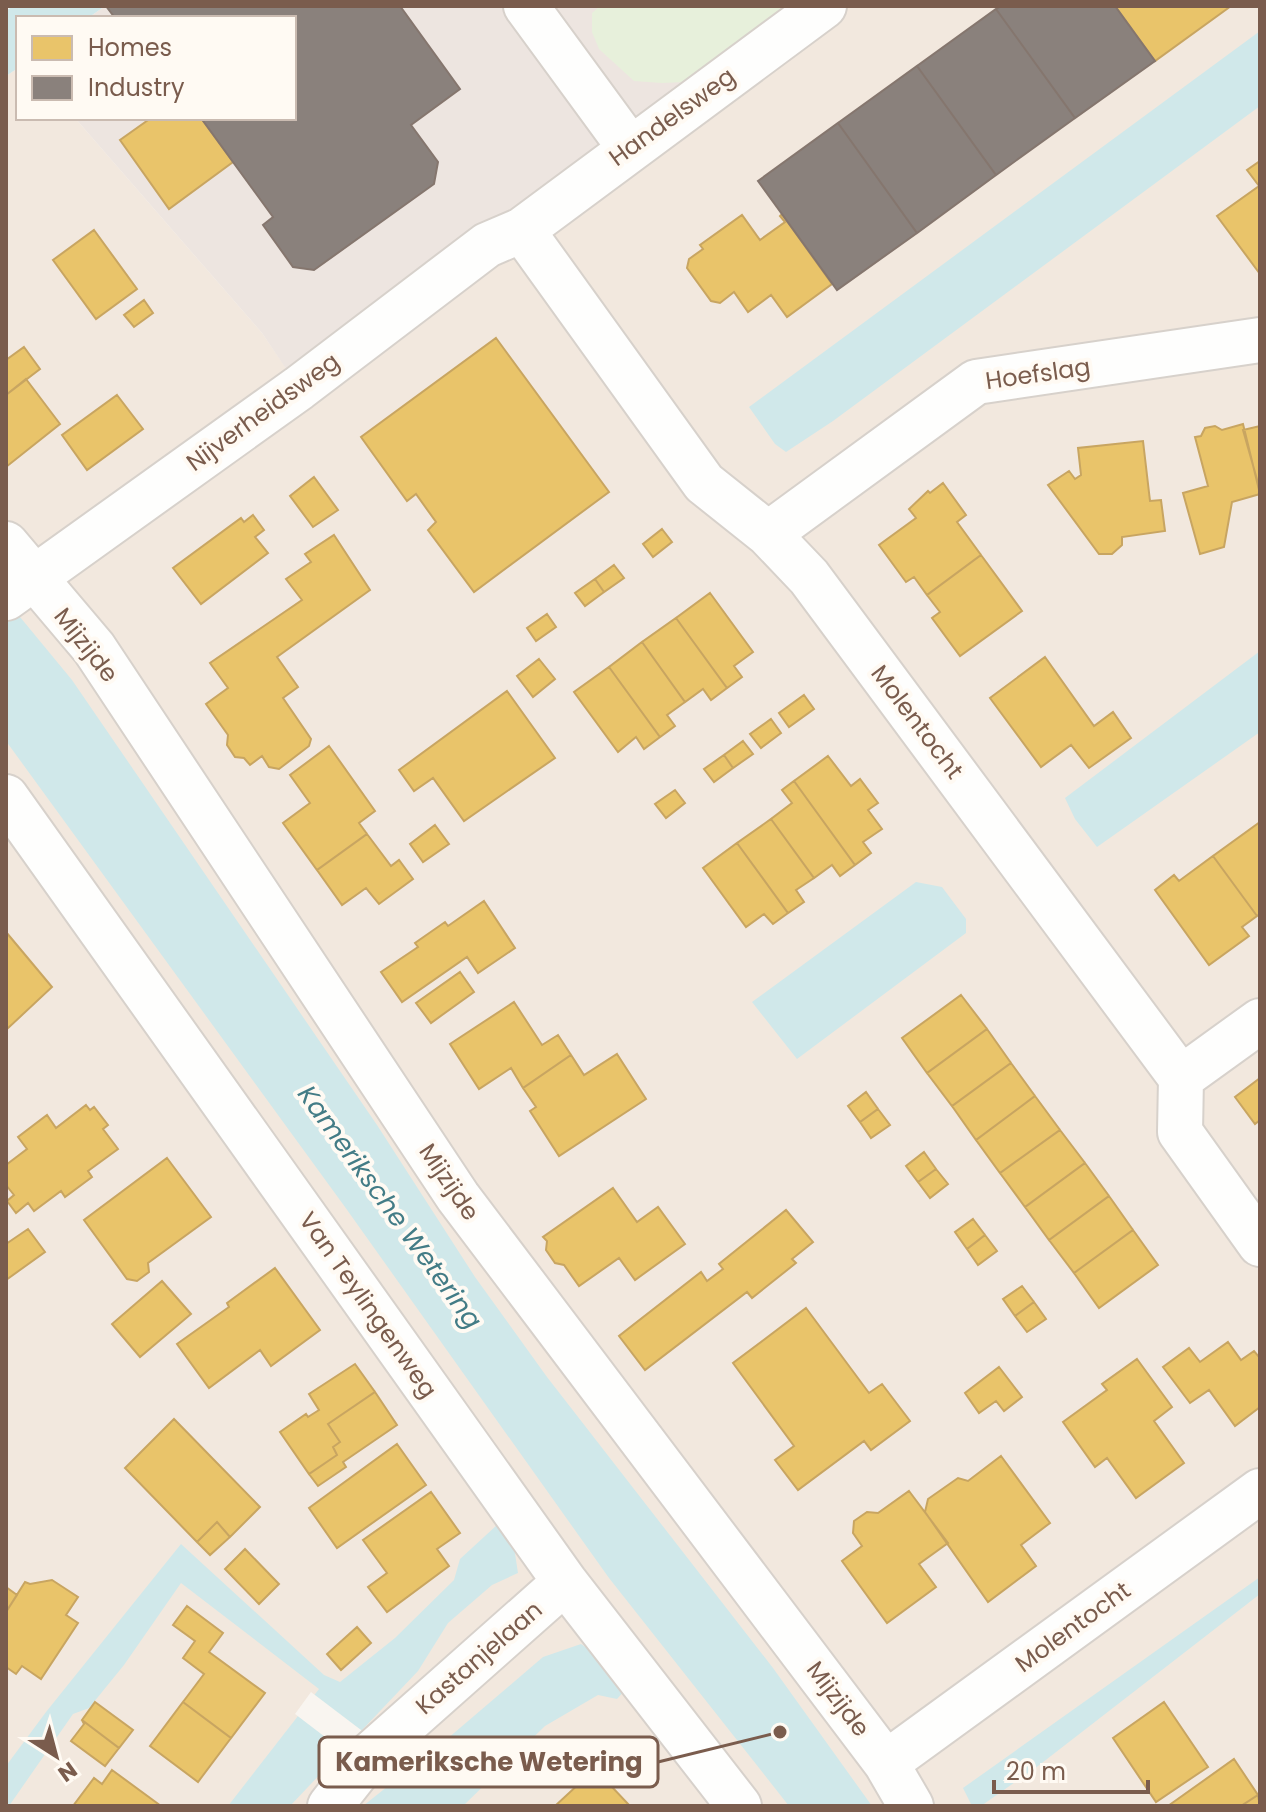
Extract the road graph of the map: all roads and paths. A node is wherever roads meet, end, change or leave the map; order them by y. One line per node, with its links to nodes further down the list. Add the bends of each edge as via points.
1 (526, 6): 3 (street)
2 (824, 6): 3 (street, Handelsweg)
3 (630, 148): 4 (street, Handelsweg)
4 (522, 230): 6 (street, Molentocht, via 704,483); 8 (street, Nijverheidsweg, via 487,245)
5 (1260, 340): 6 (street, Hoefslag, via 976,382)
6 (768, 534): 11 (street, Molentocht, via 809,577)
7 (6, 544): 8 (street, Mijzijde)
8 (16, 591): 15 (street, Mijzijde, via 94,648 458,1197)
9 (6, 797): 14 (street, Van Teylingenweg)
10 (1260, 1021): 11 (street)
11 (1181, 1078): 12 (street, via 1180,1132)
12 (1260, 1244)
13 (1260, 1491): 15 (street, Molentocht)
14 (565, 1582): 16 (street, Kastanjelaan, via 371,1754); 17 (street, Van Teylingenweg)
15 (886, 1763): 18 (street, Mijzijde)
16 (330, 1806)
17 (739, 1806)
18 (911, 1806)

